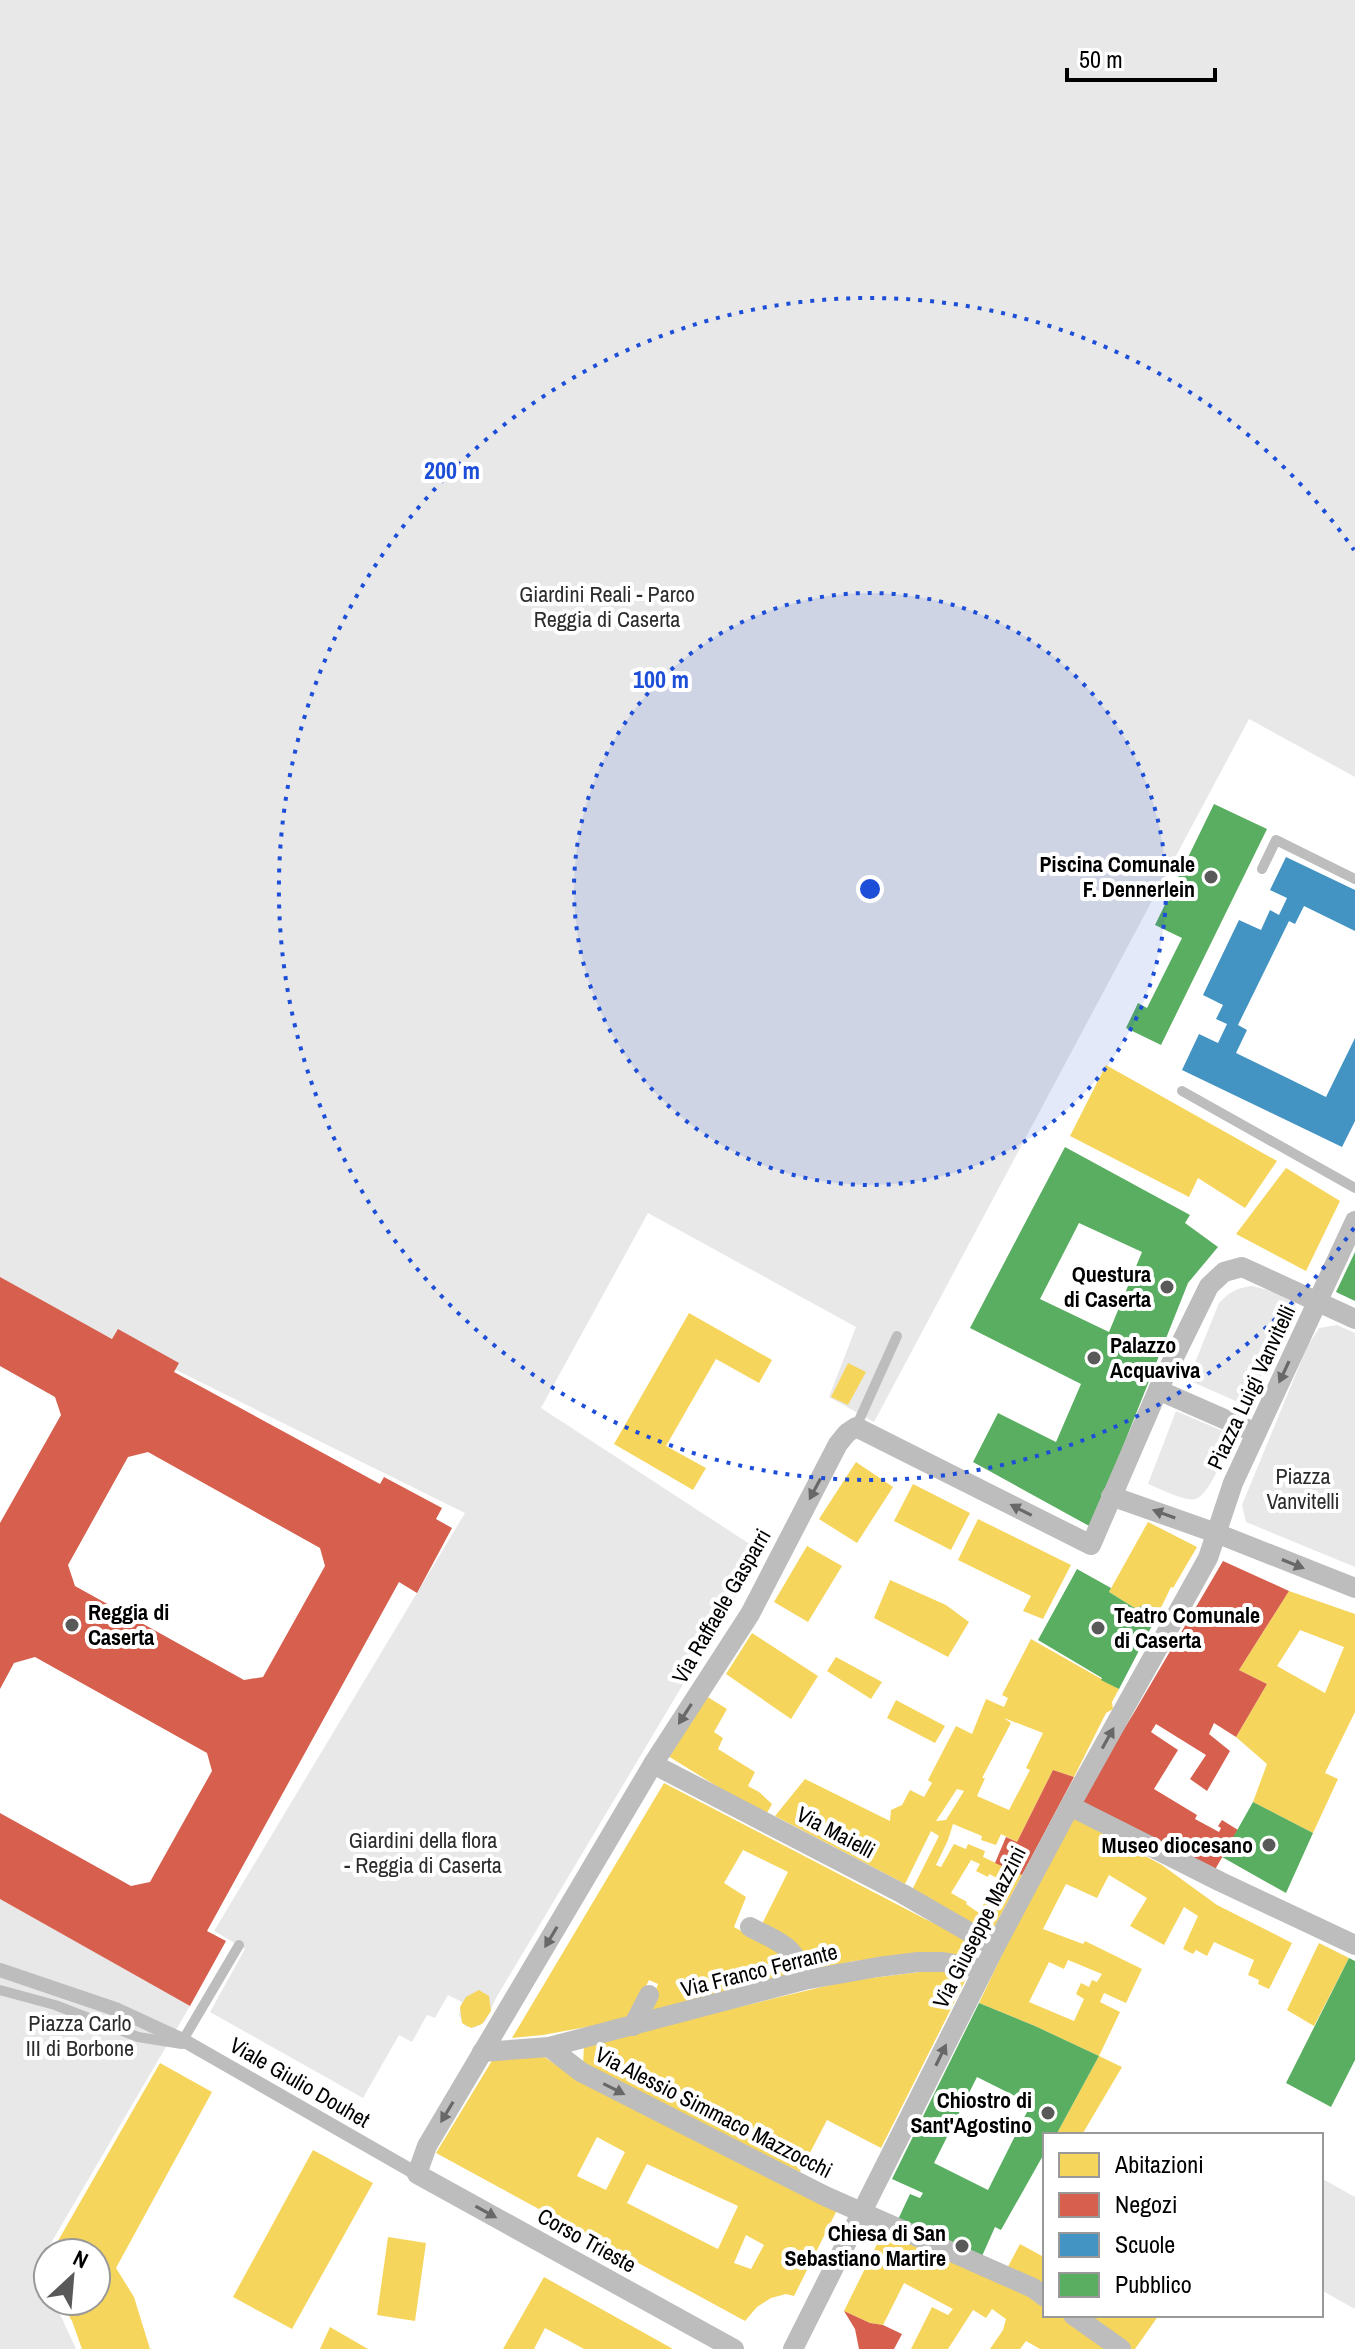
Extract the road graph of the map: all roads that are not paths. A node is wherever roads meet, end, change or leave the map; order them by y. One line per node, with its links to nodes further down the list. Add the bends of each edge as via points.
1 (1262, 869): 2 (lane, via 1276,840)
2 (1355, 879)
3 (1182, 1091): 4 (lane)
4 (1355, 1188)
5 (1355, 1221): 6 (street)
6 (1317, 1301): 7 (street, Piazza Luigi Vanvitelli); 9 (street, via 1242,1267 1224,1272 1209,1286); 11 (street, Piazza Luigi Vanvitelli, one-way to 11)
7 (1355, 1319)
8 (897, 1336): 10 (lane)
9 (1158, 1390): 11 (street); 12 (street)
10 (856, 1427): 12 (street, one-way to 10, via 1091,1545); 15 (street, Via Raffaele Gasparri, one-way to 15, via 838,1444 750,1614)
11 (1256, 1433): 13 (street, Piazza Luigi Vanvitelli, via 1233,1483)
12 (1111, 1496): 13 (street, one-way to 12)
13 (1223, 1536): 14 (street, one-way to 14); 16 (street, Via Giuseppe Mazzini, one-way to 13)
14 (1355, 1588)
15 (653, 1764): 20 (street, Via Maielli); 28 (street, Via Raffaele Gasparri, one-way to 28)
16 (1070, 1806): 19 (street); 20 (street, Via Giuseppe Mazzini)
17 (750, 1927): 23 (street, via 790,1948)
18 (239, 1945): 27 (lane)
19 (1355, 1945)
20 (995, 1947): 21 (street, Via Giuseppe Mazzini)
21 (984, 1969): 23 (street, Via Franco Ferrante, via 918,1962); 31 (street, Via Giuseppe Mazzini, one-way to 21)
22 (0, 1970): 27 (street, Viale Giulio Douhet, via 103,2005)
23 (804, 1980): 26 (street, Via Franco Ferrante)
24 (0, 1990): 27 (lane, via 138,2037)
25 (649, 1995): 26 (street)
26 (633, 2026): 29 (street, Via Franco Ferrante)
27 (187, 2043): 30 (street, Viale Giulio Douhet)
28 (487, 2044): 29 (street, Via Franco Ferrante); 30 (street, Via Raffaele Gasparri, one-way to 30, via 427,2146)
29 (549, 2047): 31 (street, Via Alessio Simmaco Mazzocchi, one-way to 31, via 581,2072)
30 (417, 2174): 35 (street, Corso Trieste, one-way to 35)
31 (862, 2213): 32 (street, Via Alessio Simmaco Mazzocchi); 36 (street, Via Giuseppe Mazzini)
32 (1043, 2296)
33 (1075, 2317): 34 (street)
34 (1101, 2342): 37 (street)
35 (734, 2349)
36 (793, 2349)
37 (1121, 2349)

